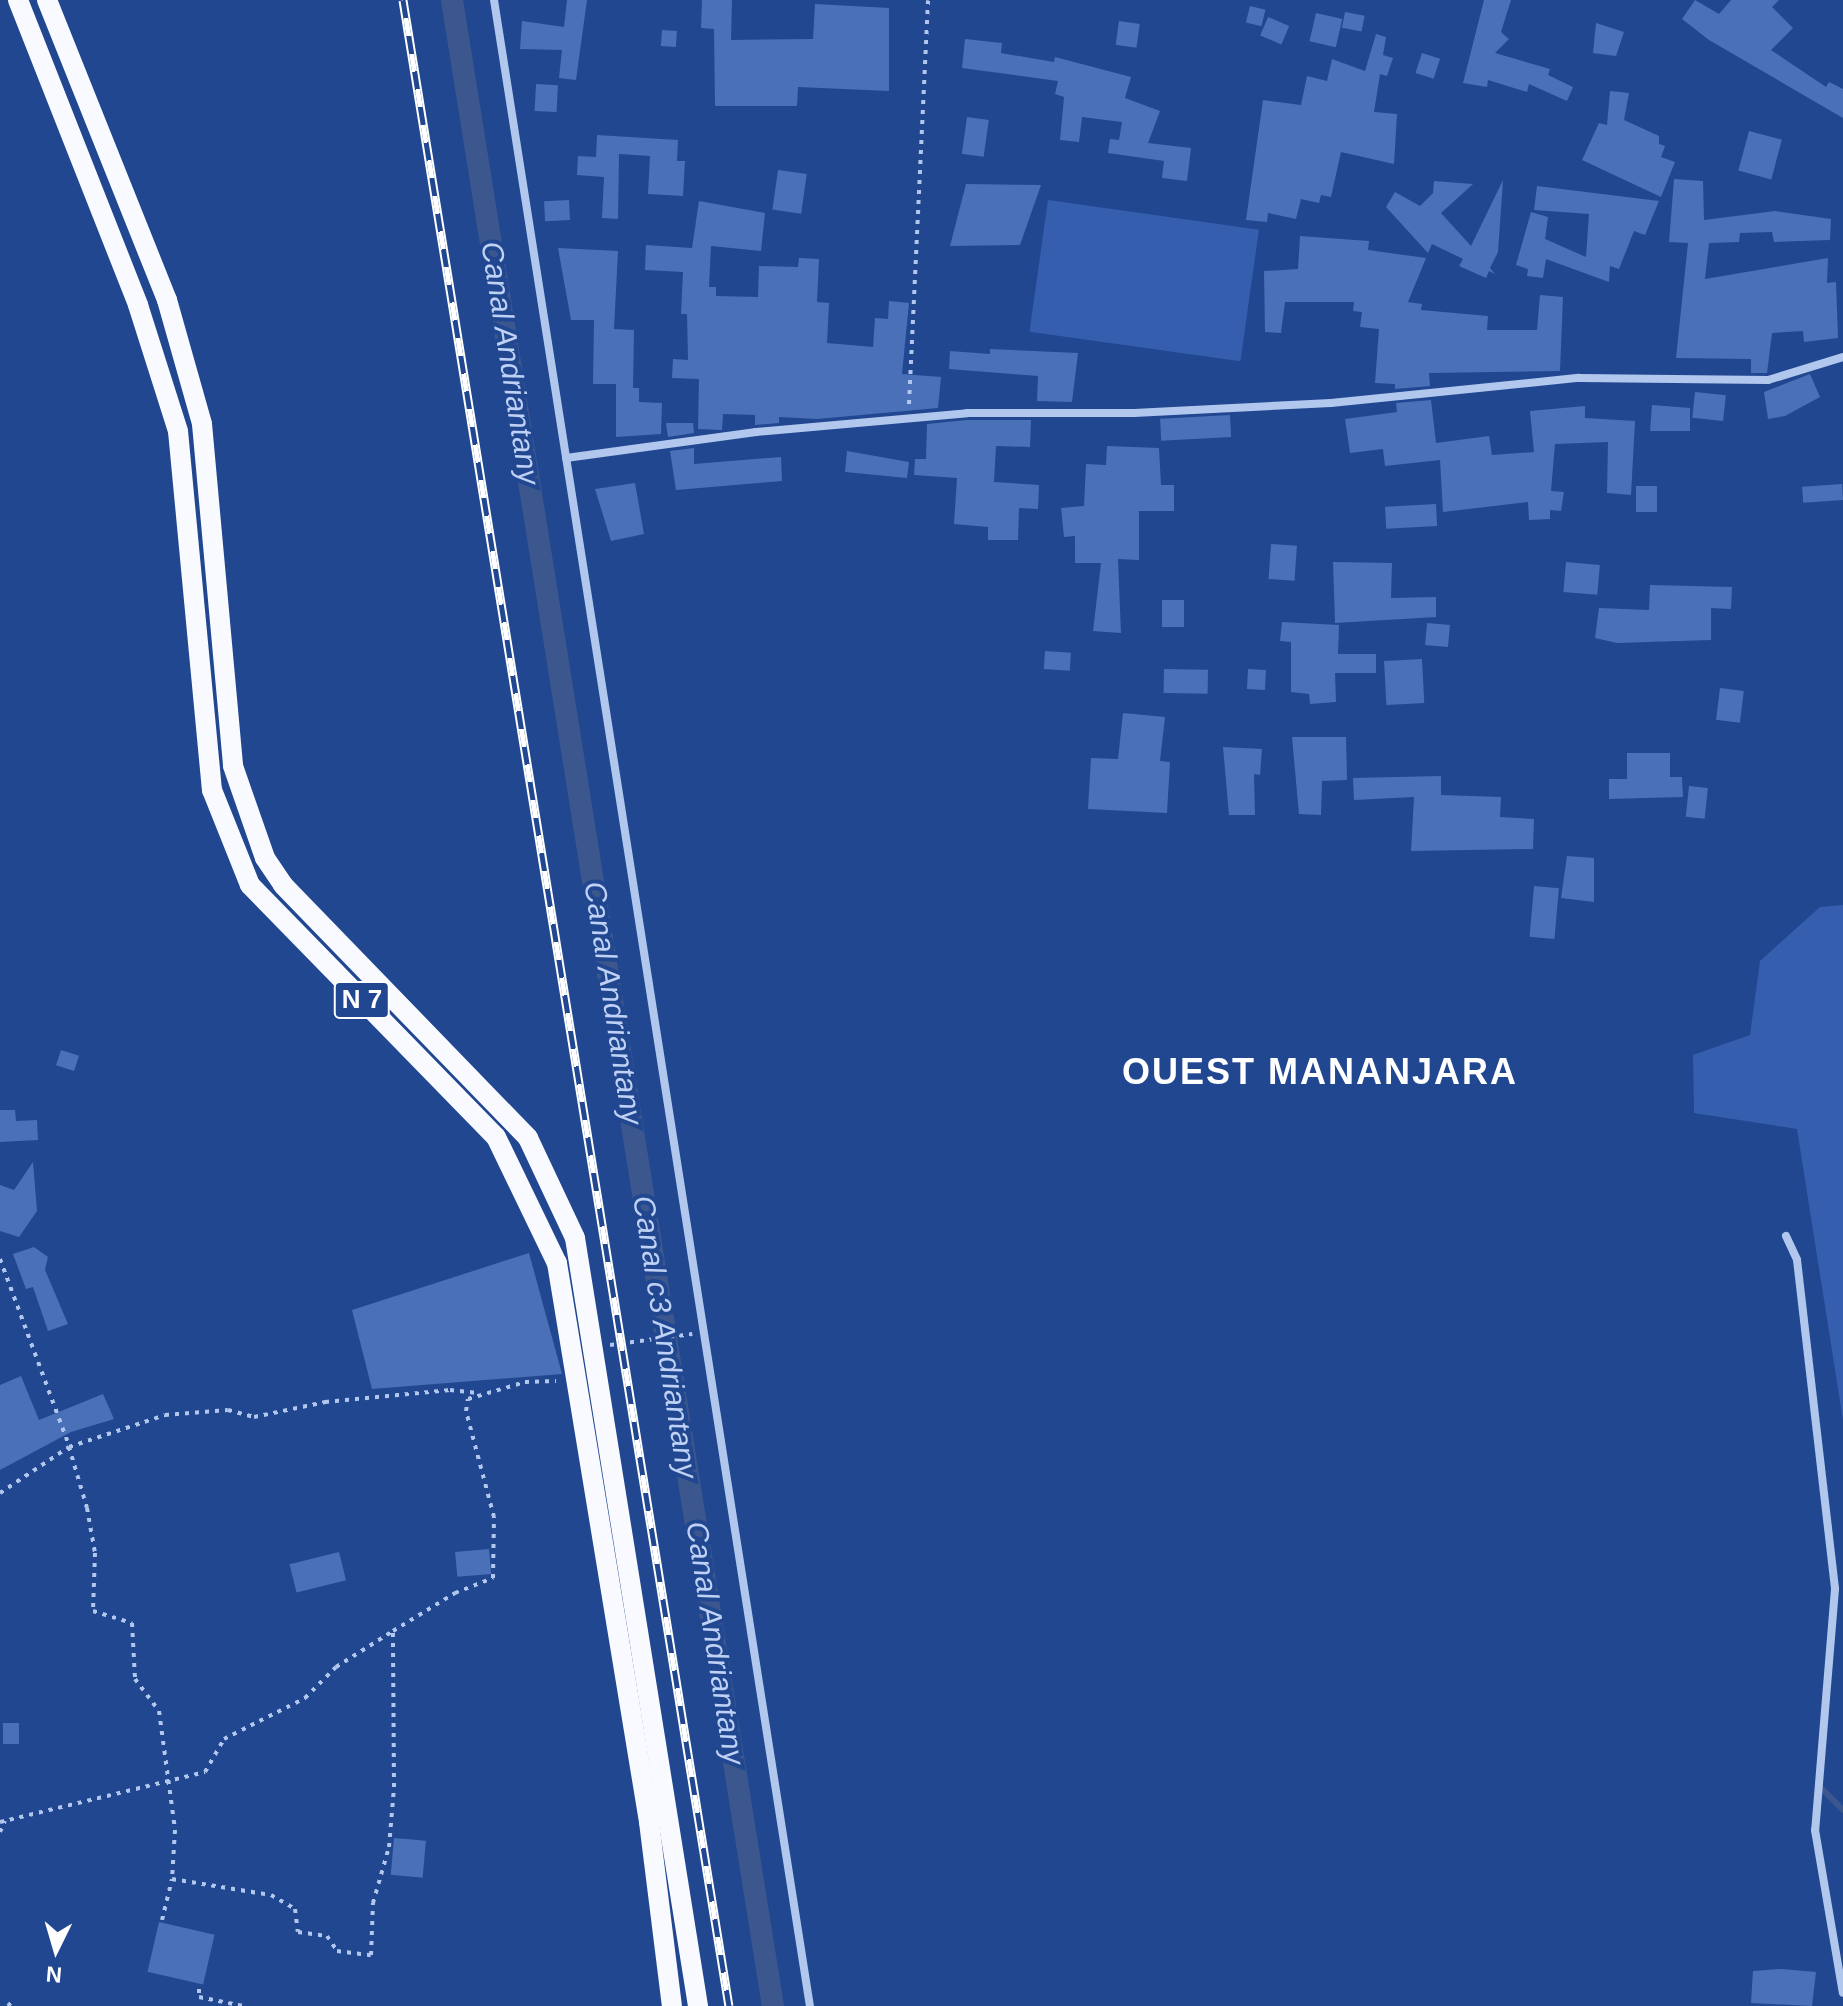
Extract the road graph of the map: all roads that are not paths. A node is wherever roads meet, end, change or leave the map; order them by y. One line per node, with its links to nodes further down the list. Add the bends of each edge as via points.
1 (18, 0): 8 (main road, N 7, via 138,305 178,431 212,790 250,885 504,1149 557,1263 651,1837)
2 (47, 0): 9 (main road, N 7, via 167,300 202,424 233,766 265,858 283,885 528,1138 575,1238)
3 (494, 0): 5 (street)
4 (1843, 357): 5 (street, via 1768,380 1579,378 1362,402 1134,413 1007,410 742,434)
5 (566, 458): 10 (street)
6 (1786, 1236): 7 (street, via 1797,1260 1835,1589 1815,1830)
7 (1843, 1993)
8 (672, 2006)
9 (698, 2006)
10 (810, 2006)

